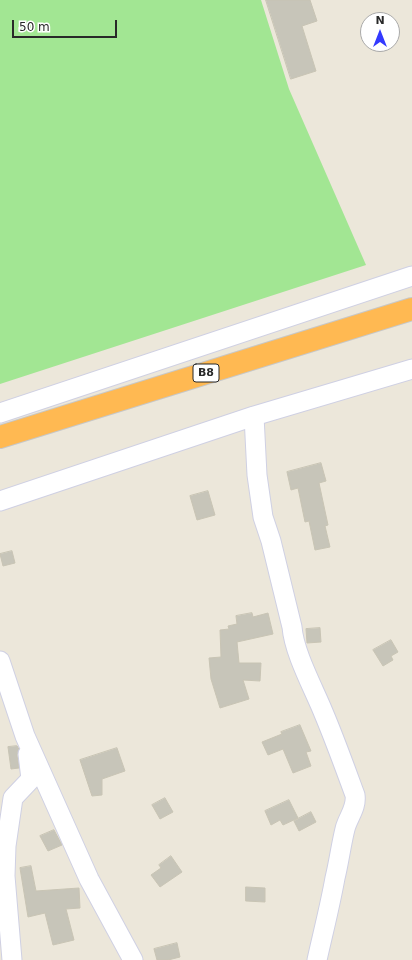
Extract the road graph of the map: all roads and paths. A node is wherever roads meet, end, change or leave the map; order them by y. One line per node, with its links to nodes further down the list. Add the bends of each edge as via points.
1 (412, 276): 4 (street)
2 (412, 309): 6 (highway, B8)
3 (412, 369): 5 (street)
4 (0, 413)
5 (254, 416): 7 (street); 12 (street, via 257,475 263,517 272,541 293,635 356,800 345,829)
6 (0, 437)
7 (0, 501)
8 (0, 661): 9 (street)
9 (25, 736): 10 (street, via 31,779 13,798 6,846 5,876); 11 (street, via 89,879)
10 (12, 960)
11 (134, 960)
12 (317, 960)

